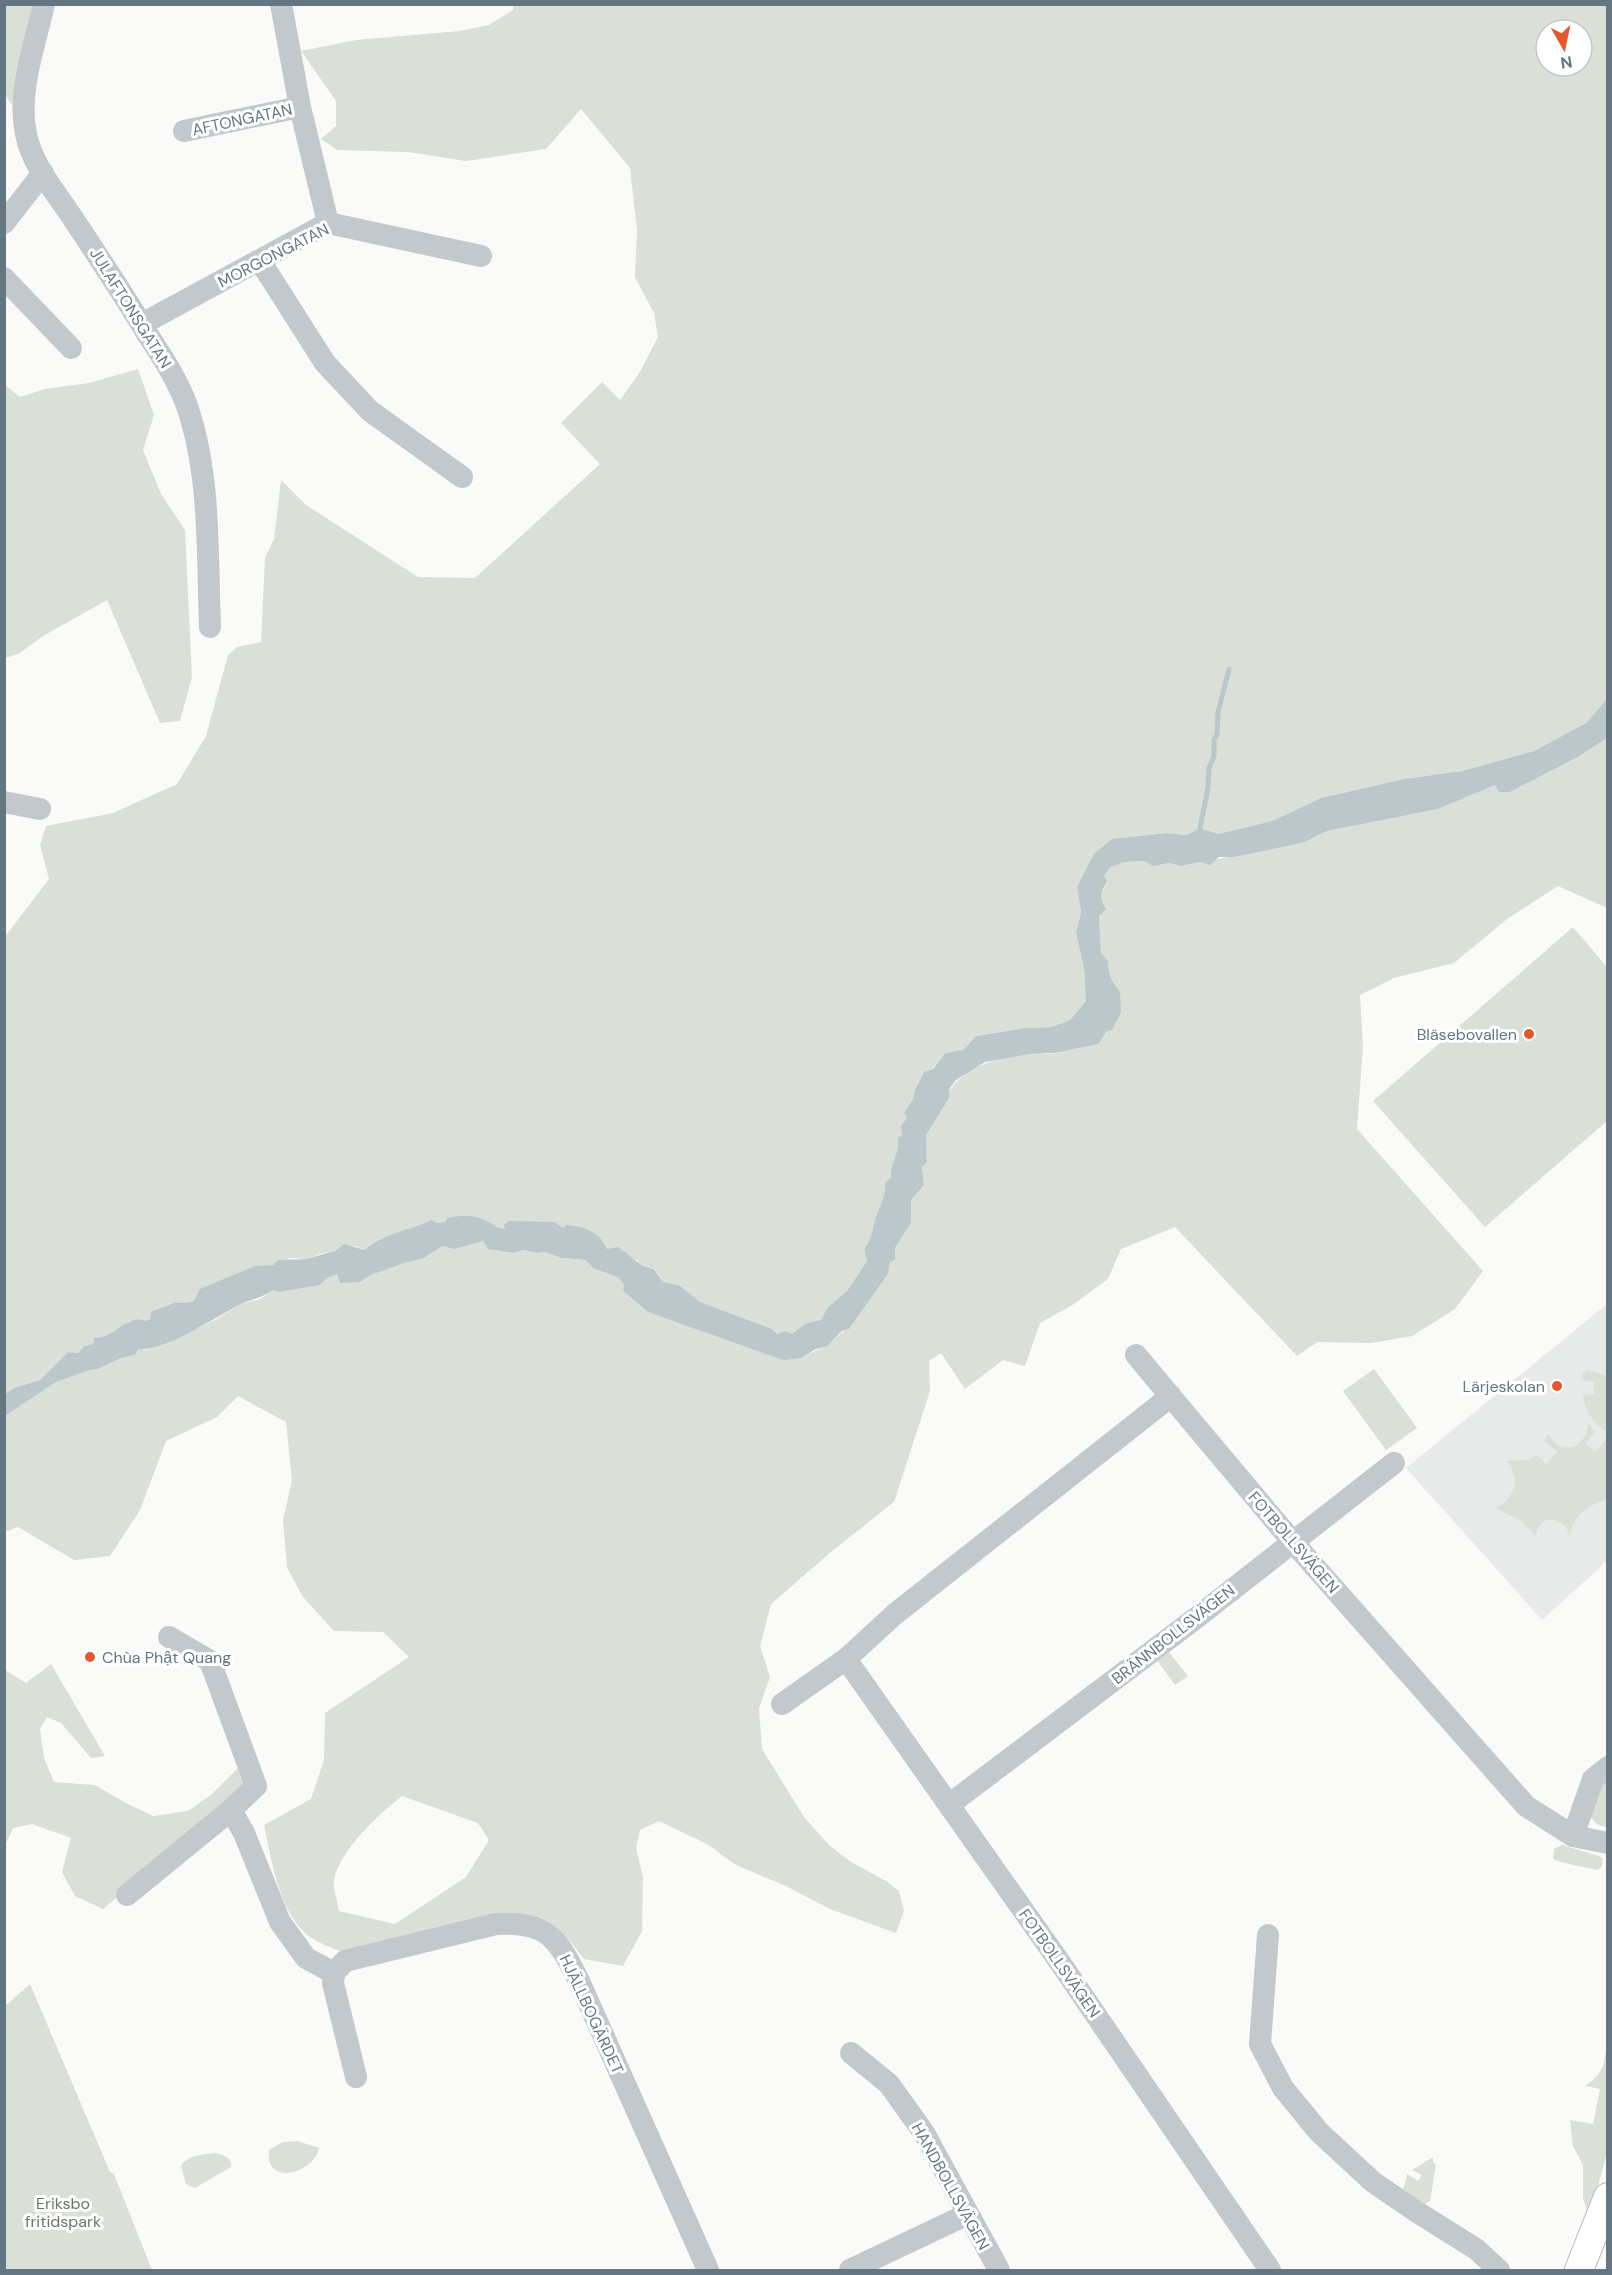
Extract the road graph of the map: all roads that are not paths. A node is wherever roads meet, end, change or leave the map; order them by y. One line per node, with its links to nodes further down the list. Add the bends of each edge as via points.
1 (44, 4): 5 (street, JULAFTONSGATAN, via 24,109 26,135)
2 (281, 4): 3 (street, AFTONGATAN)
3 (300, 107): 4 (street, AFTONGATAN); 7 (street, AFTONGATAN)
4 (184, 131)
5 (43, 173): 6 (street); 11 (street, JULAFTONSGATAN)
6 (4, 223)
7 (328, 223): 8 (street, MORGONGATAN); 9 (street, MORGONGATAN)
8 (482, 256)
9 (260, 261): 11 (street, MORGONGATAN); 13 (street, via 325,363 370,411)
10 (4, 278): 12 (street)
11 (142, 324): 14 (street, JULAFTONSGATAN, via 173,375 197,439)
12 (71, 348)
13 (462, 477)
14 (210, 627)
15 (4, 802): 16 (street)
16 (40, 808)
17 (1137, 1355): 18 (street, FOTBOLLSVÄGEN)
18 (1171, 1396): 20 (street, FOTBOLLSVÄGEN); 22 (street, via 895,1614)
19 (1394, 1463): 20 (street, BRÄNNBOLLSVÄGEN)
20 (1292, 1542): 25 (street, BRÄNNBOLLSVÄGEN); 27 (street, FOTBOLLSVÄGEN, via 1526,1806)
21 (169, 1637): 26 (street, via 210,1661 248,1761 256,1786)
22 (846, 1659): 23 (street); 25 (street, FOTBOLLSVÄGEN)
23 (782, 1704)
24 (1608, 1767): 27 (street, via 1593,1779)
25 (950, 1804): 40 (street, FOTBOLLSVÄGEN)
26 (231, 1810): 29 (street); 31 (street, via 280,1922 306,1958)
27 (1573, 1836): 28 (street, FOTBOLLSVÄGEN)
28 (1608, 1843)
29 (127, 1895)
30 (1268, 1935): 41 (street, via 1260,2044 1283,2088 1319,2133 1373,2182 1476,2248)
31 (334, 1973): 33 (street, via 334,1993); 37 (street, HJÄLLBOGÄRDET, via 345,1961 496,1924 513,1923 544,1931 565,1954 583,1991)
32 (851, 2053): 35 (street, HANDBOLLSVÄGEN, via 889,2084 924,2133)
33 (356, 2077)
34 (1608, 2197): 42 (main road)
35 (968, 2214): 38 (street); 39 (street, HANDBOLLSVÄGEN)
36 (1608, 2239): 43 (main road)
37 (708, 2271)
38 (850, 2271)
39 (999, 2271)
40 (1270, 2271)
41 (1499, 2271)
42 (1579, 2271)
43 (1595, 2271)

